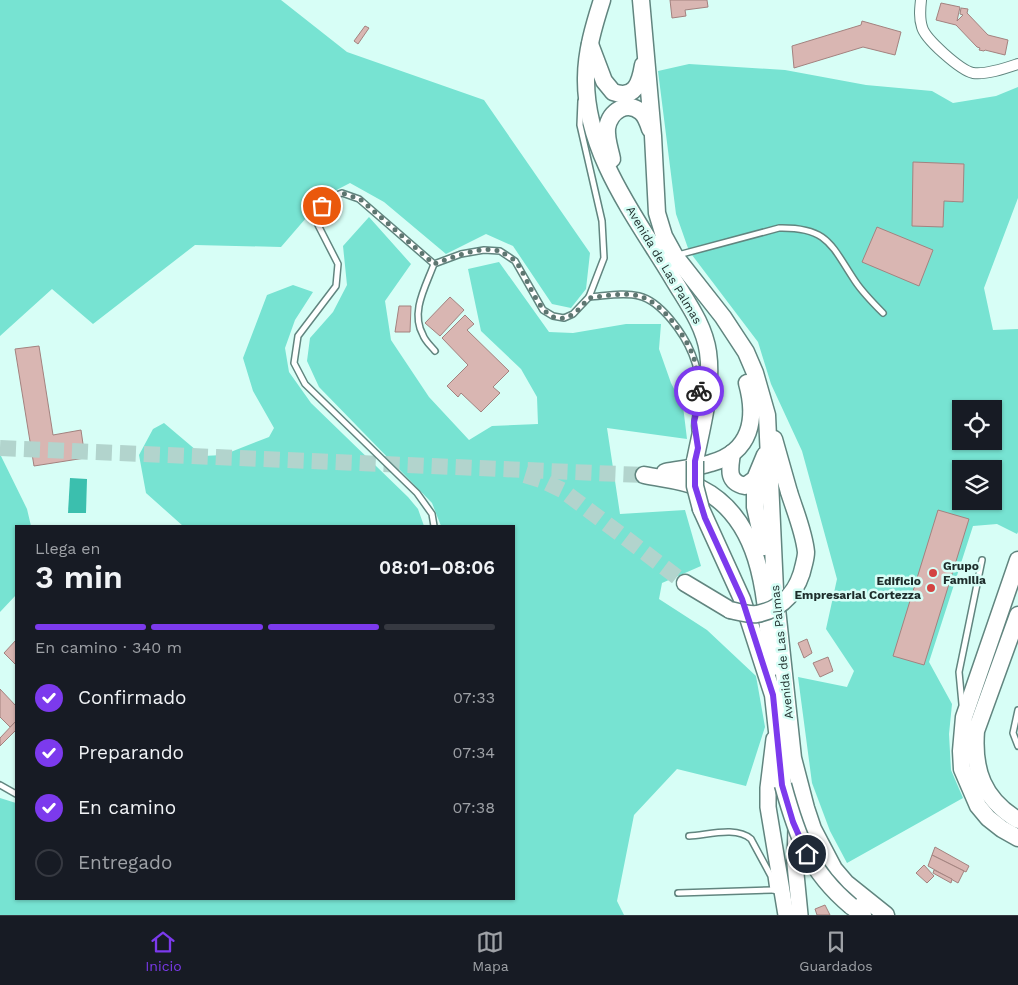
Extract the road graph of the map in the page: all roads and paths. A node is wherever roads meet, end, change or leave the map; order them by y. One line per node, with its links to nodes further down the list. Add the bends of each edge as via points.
1 (602, 0): 5 (main road, Avenida de Las Palmas)
2 (641, 0): 4 (main road, Avenida de Las Palmas)
3 (922, 0): 6 (street, via 922,29 954,63 972,73 998,71)
4 (645, 42): 5 (main road, via 639,83 625,94 609,88 604,81); 8 (main road, Avenida de Las Palmas)
5 (590, 44): 7 (main road, Avenida de Las Palmas)
6 (1018, 64)
7 (586, 89): 9 (main road, Avenida de Las Palmas, via 596,141); 13 (lane, via 580,102 580,125 602,221 604,258)
8 (653, 136): 9 (main road, via 643,113 635,108 622,108 611,118 607,137); 10 (main road, Avenida de Las Palmas, via 657,213)
9 (620, 192): 12 (main road, Avenida de Las Palmas)
10 (675, 256): 14 (lane, via 778,228 811,231 835,249 856,282); 16 (main road, Avenida de Las Palmas, via 746,352)
11 (434, 264): 13 (lane, via 484,250 500,251 515,261 543,310 553,316 564,318 573,314); 15 (lane, via 420,301 417,320); 22 (lane, via 360,199 342,193 331,197 322,206 317,224 338,264 336,286 298,336 294,362 305,384 417,493 432,514)
12 (670, 274): 18 (main road, via 694,296 719,327 738,355 746,377 752,398 752,416 748,433); 19 (main road, Avenida de Las Palmas, via 701,326 708,351 709,389)
13 (589, 298): 19 (lane, via 641,296 653,301 668,317 692,353 697,368 700,397 694,422)
14 (883, 313)
15 (435, 351)
16 (767, 415): 17 (main road, Avenida de Las Palmas); 26 (main road, bridge, via 806,553 796,589 785,601 756,614 730,610)
17 (769, 438): 21 (main road); 27 (main road, Avenida de Las Palmas)
18 (732, 453): 20 (main road, via 709,464); 21 (main road, via 732,479 745,486)
19 (696, 454): 30 (main road, Avenida de Las Palmas, bridge, via 695,486 701,509 742,599)
20 (665, 472): 23 (main road, via 686,474 718,487 755,528); 30 (main road, via 644,475 701,489 715,497 745,530 760,569 765,598)
21 (755, 479): 23 (main road, via 755,507)
22 (434, 525)
23 (764, 547): 27 (main road)
24 (982, 560): 29 (lane, via 959,672)
25 (1018, 560): 29 (main road)
26 (686, 583)
27 (776, 590): 34 (main road, Avenida de Las Palmas, via 793,758)
28 (1018, 615): 37 (main road, via 976,731 975,748 978,770 985,787 1009,815)
29 (967, 684): 39 (main road, via 962,769 978,806 988,818)
30 (773, 695): 32 (main road, Avenida de Las Palmas)
31 (1018, 710): 33 (lane, via 1014,733)
32 (776, 726): 40 (street, via 768,807); 42 (main road, Avenida de Las Palmas, bridge, via 782,785 807,854 823,878)
33 (1018, 746)
34 (800, 784): 44 (street, via 795,864); 45 (main road, Avenida de Las Palmas, via 812,829 834,869 846,883)
35 (0, 785): 36 (lane)
36 (15, 793)
37 (1018, 820)
38 (689, 836): 40 (lane, via 736,832 745,835)
39 (1018, 838)
40 (777, 891): 41 (lane); 43 (street)
41 (678, 893)
42 (857, 910)
43 (786, 915)
44 (800, 915)
45 (886, 915)

